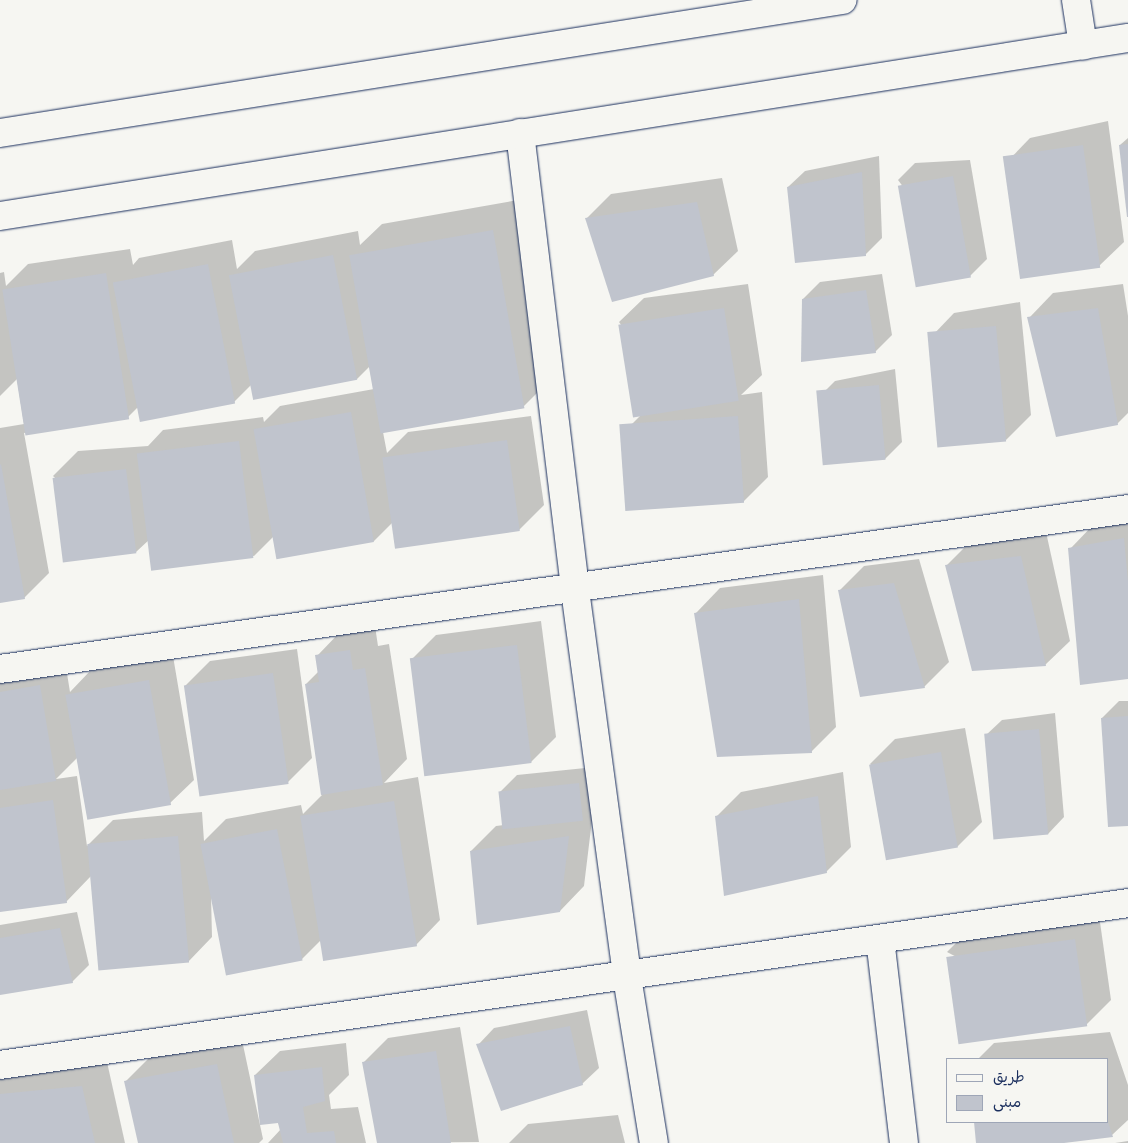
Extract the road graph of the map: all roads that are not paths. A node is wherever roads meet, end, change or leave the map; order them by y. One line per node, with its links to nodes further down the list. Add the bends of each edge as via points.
1 (843, 0): 5 (street)
2 (1076, 0): 4 (street)
3 (1128, 38): 4 (street)
4 (1083, 45): 6 (street)
5 (0, 133)
6 (520, 133): 7 (street); 9 (street)
7 (0, 216)
8 (1128, 509): 9 (street)
9 (575, 590): 10 (street); 13 (street)
10 (0, 669)
11 (1128, 903): 12 (street)
12 (880, 939): 13 (street); 16 (street)
13 (627, 977): 14 (street); 15 (street)
14 (0, 1065)
15 (654, 1143)
16 (904, 1143)

